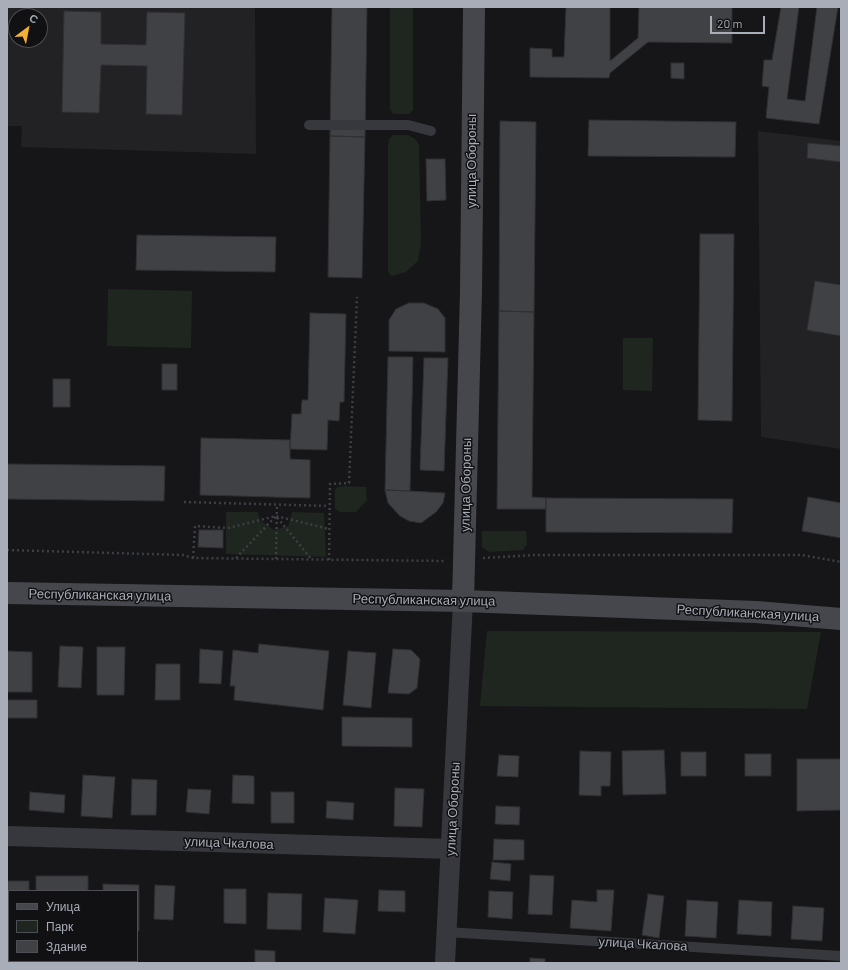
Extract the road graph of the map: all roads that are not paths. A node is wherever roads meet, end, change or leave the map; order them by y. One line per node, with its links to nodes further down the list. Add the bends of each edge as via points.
1 (474, 7): 5 (street, улица Обороны, via 471,292)
2 (309, 125): 3 (lane, via 408,125)
3 (431, 131)
4 (7, 593): 5 (street, Республиканская улица)
5 (463, 601): 6 (street, Республиканская улица, via 749,612); 8 (street, улица Обороны)
6 (841, 619)
7 (7, 836): 8 (street, улица Чкалова)
8 (451, 849): 9 (street, улица Обороны)
9 (446, 932): 10 (lane, улица Чкалова); 11 (street, улица Обороны)
10 (841, 956)
11 (445, 963)

